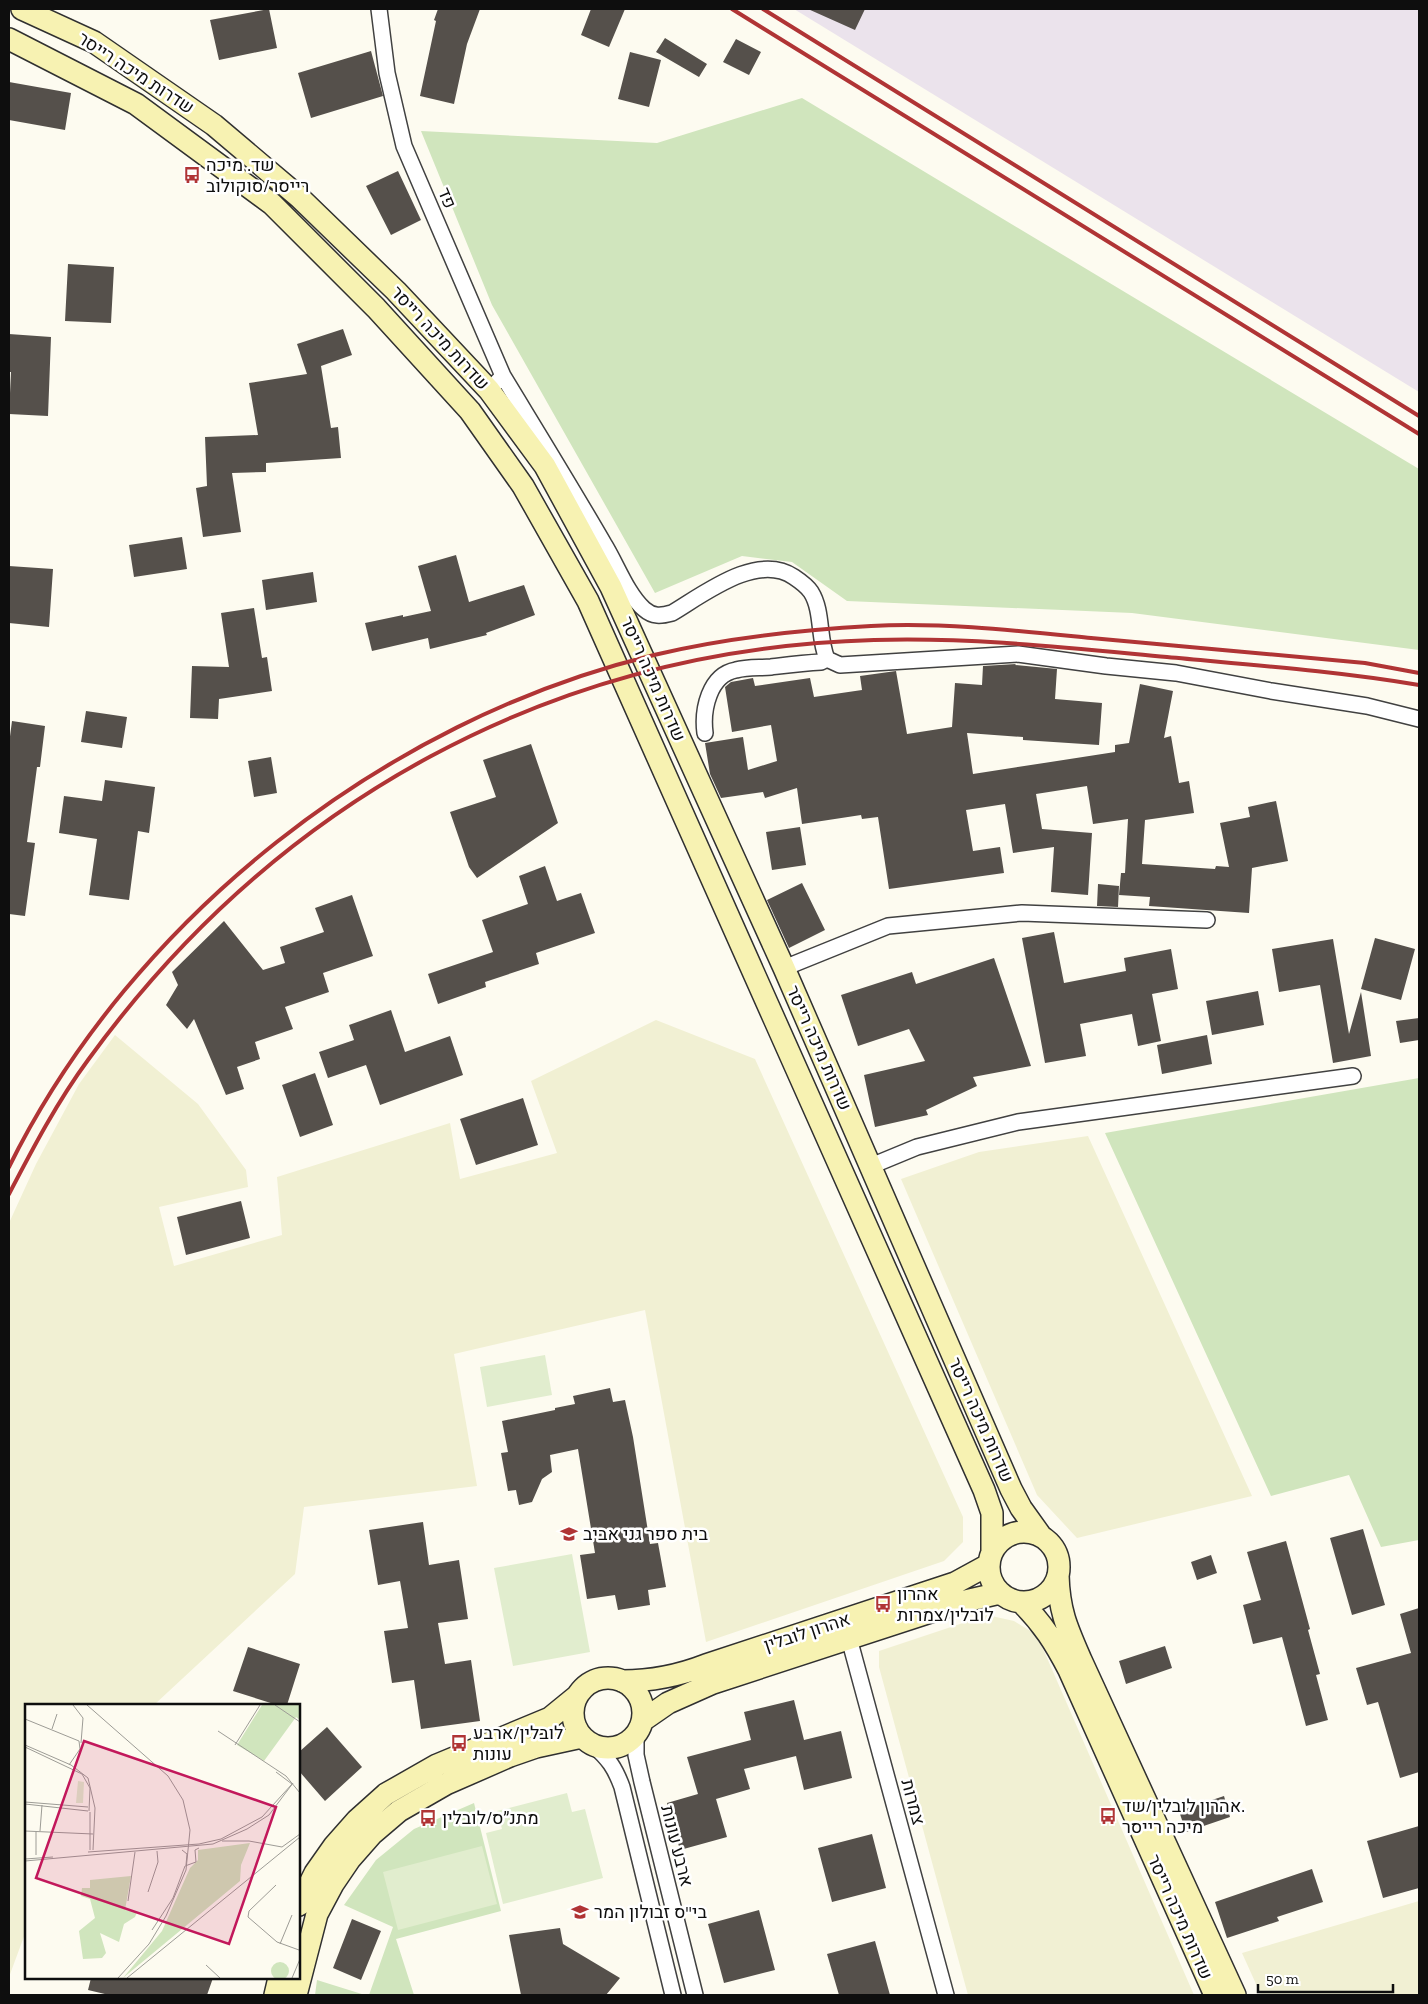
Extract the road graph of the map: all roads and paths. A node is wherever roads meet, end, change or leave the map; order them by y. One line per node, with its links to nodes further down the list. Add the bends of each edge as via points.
1 (22, 9): 4 (street, שדרות מיכה רייסר, via 94,42 214,124 300,197)
2 (378, 9): 4 (street, פד, via 387,73 404,146)
3 (9, 40): 13 (street, שדרות מיכה רייסר, via 136,104 272,204 376,308 470,411 524,486 588,601 980,1481 992,1513)
4 (496, 383): 5 (street, פד, via 604,544 635,600 644,610 662,616 740,574 771,569 787,572 811,592); 9 (street, שדרות מיכה רייסר, via 612,586)
5 (826, 659): 6 (street, via 840,665 1018,654 1176,673 1367,706); 7 (street, via 734,670 719,679 705,708)
6 (1419, 719)
7 (705, 733)
8 (1207, 920): 9 (street, via 1022,913 888,926)
9 (784, 968): 11 (street, שדרות מיכה רייסר)
10 (1353, 1076): 11 (street, via 1018,1122 917,1147)
11 (871, 1166): 12 (street, שדרות מיכה רייסר, via 1012,1489)
12 (1041, 1536): 13 (street, via 1030,1532 1008,1535 999,1541); 14 (street, via 1056,1552)
13 (990, 1558): 15 (street, via 991,1580); 17 (street, אהרון לובלין, via 955,1583)
14 (1058, 1575): 16 (street, via 1048,1592 1040,1598); 32 (street, שדרות מיכה רייסר, via 1062,1616)
15 (1000, 1593): 16 (street); 17 (street, אהרון לובלין)
16 (1021, 1602): 31 (street, שדרות מיכה רייסר, via 1052,1637 1069,1670)
17 (847, 1629): 18 (street, אהרון לובלין, via 706,1665 684,1674); 20 (street, אהרון לובלין, via 668,1703); 30 (street, צמרות)
18 (622, 1682): 19 (street, via 597,1680); 20 (street, via 636,1694 642,1712)
19 (577, 1696): 21 (street, via 573,1717 576,1728); 22 (street, via 550,1718 437,1766 386,1794 334,1846)
20 (639, 1727): 21 (street, via 630,1740 612,1748); 29 (street, ארבע עונות, via 636,1755)
21 (587, 1741): 23 (street, via 536,1747 510,1756 446,1784 398,1811 350,1859 333,1884 317,1914); 28 (street, via 607,1756 622,1787)
22 (300, 1903)
23 (300, 1978)
24 (279, 1979): 26 (street)
25 (300, 1979): 27 (street)
26 (275, 1995)
27 (296, 1995)
28 (673, 1995)
29 (695, 1995)
30 (946, 1995)
31 (1215, 1995)
32 (1235, 1995)

